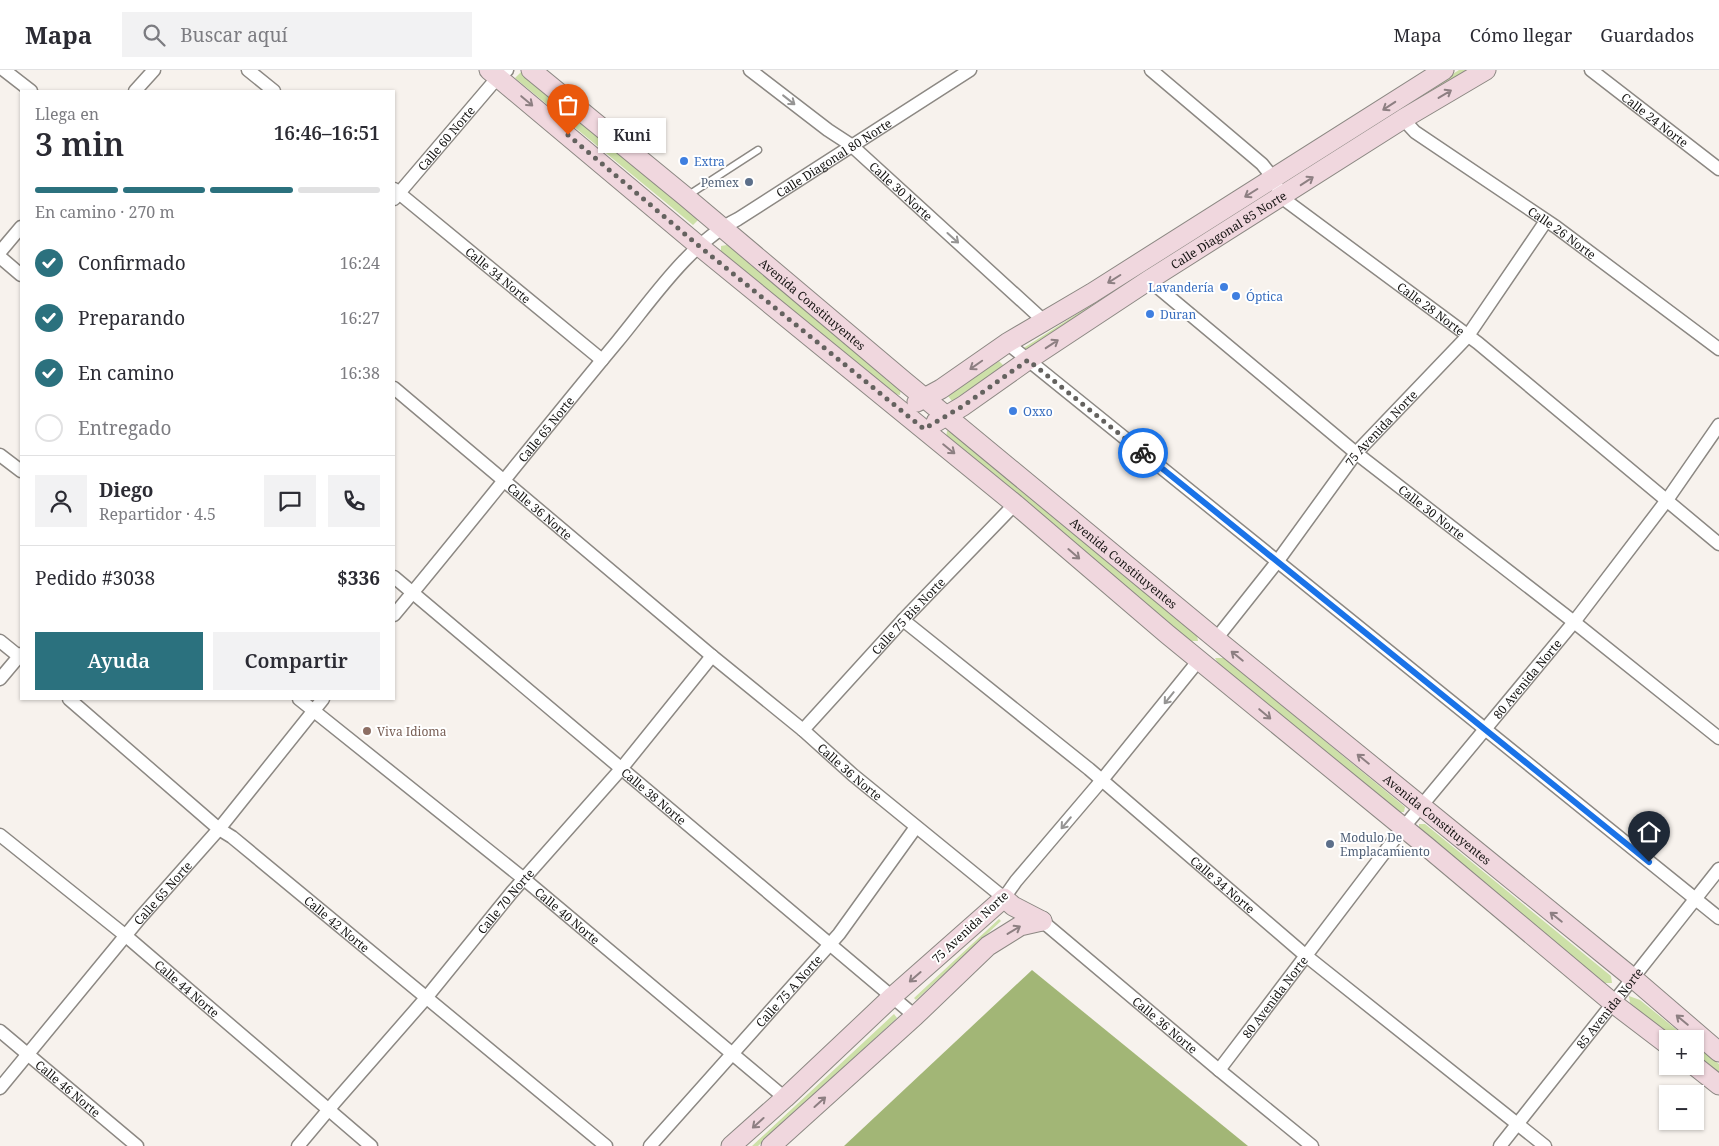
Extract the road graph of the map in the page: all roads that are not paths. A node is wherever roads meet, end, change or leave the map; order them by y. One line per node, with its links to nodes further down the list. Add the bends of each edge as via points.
1 (4, 70): 12 (street)
2 (154, 70): 13 (street)
3 (248, 70): 14 (street)
4 (531, 70): 21 (main road, Avenida Constituyentes)
5 (750, 70): 16 (street, Calle 30 Norte, one-way to 16)
6 (970, 70): 16 (street, Calle Diagonal 80 Norte)
7 (1151, 70): 19 (street, via 1262,164)
8 (1444, 70): 19 (main road, Calle Diagonal 85 Norte, one-way to 19)
9 (1486, 70): 15 (main road, Calle Diagonal 85 Norte, one-way to 9)
10 (1590, 70): 18 (street, Calle 24 Norte)
11 (498, 72): 20 (street, Calle 60 Norte); 26 (main road, Avenida Constituyentes, one-way to 26)
12 (30, 90)
13 (136, 90)
14 (273, 90)
15 (1403, 120): 22 (main road, Calle Diagonal 85 Norte, one-way to 15); 23 (street, Calle 26 Norte, via 1415,132)
16 (851, 145): 24 (street, Calle Diagonal 80 Norte); 31 (street, Calle 30 Norte, one-way to 31)
17 (758, 150): 21 (lane)
18 (1719, 170)
19 (1274, 179): 22 (street); 31 (main road, Calle Diagonal 85 Norte, one-way to 31)
20 (395, 193): 35 (street, Calle 34 Norte)
21 (686, 197): 24 (main road, Avenida Constituyentes)
22 (1281, 198): 30 (main road, Calle Diagonal 85 Norte); 32 (street, Calle 28 Norte)
23 (1546, 221): 32 (street, 75 Avenida Norte); 34 (street, Calle 26 Norte)
24 (721, 227): 26 (street, Calle Diagonal 80 Norte); 38 (main road, Avenida Constituyentes)
25 (20, 228): 27 (street)
26 (699, 246): 35 (street, Calle 65 Norte); 39 (main road, Avenida Constituyentes)
27 (0, 252)
28 (0, 256): 29 (street)
29 (20, 274)
30 (1150, 280): 36 (main road, Calle Diagonal 85 Norte, one-way to 30); 43 (street, Calle 30 Norte)
31 (1044, 321): 33 (main road, Calle Diagonal 85 Norte)
32 (1468, 337): 43 (street, 75 Avenida Norte); 47 (street, Calle 28 Norte)
33 (1007, 342): 36 (street); 38 (main road, Calle Diagonal 85 Norte, one-way to 38, via 942,389)
34 (1719, 349)
35 (602, 360): 46 (street, Calle 65 Norte)
36 (1028, 360): 40 (main road, Calle Diagonal 85 Norte); 50 (street)
37 (395, 389): 46 (street, Calle 36 Norte)
38 (925, 397): 39 (main road, Calle Diagonal 85 Norte); 40 (main road, Avenida Constituyentes)
39 (903, 411): 42 (main road, Avenida Constituyentes)
40 (946, 415): 42 (main road, Calle Diagonal 85 Norte); 56 (main road, Avenida Constituyentes)
41 (1719, 425): 47 (street, 80 Avenida Norte)
42 (924, 429): 48 (main road, Avenida Constituyentes, one-way to 48)
43 (1356, 453): 50 (street, 75 Avenida Norte); 55 (street, Calle 30 Norte)
44 (0, 455): 45 (street)
45 (20, 471)
46 (505, 480): 52 (street, Calle 65 Norte); 59 (street, Calle 36 Norte)
47 (1667, 500): 49 (street, Calle 28 Norte); 55 (street, 80 Avenida Norte)
48 (1015, 504): 54 (street, Calle 75 Bis Norte); 60 (main road, Avenida Constituyentes, one-way to 60)
49 (1719, 544)
50 (1277, 562): 56 (street, 75 Avenida Norte); 66 (street)
51 (395, 578): 52 (street, Calle 38 Norte)
52 (413, 592): 53 (street, Calle 65 Norte); 69 (street, Calle 38 Norte)
53 (395, 614)
54 (903, 620): 67 (street, Calle 75 Bis Norte); 70 (street, Calle 34 Norte)
55 (1574, 622): 66 (street, 80 Avenida Norte); 68 (street, Calle 30 Norte)
56 (1216, 639): 71 (main road, Avenida Constituyentes, one-way to 56)
57 (0, 641): 58 (street)
58 (20, 656): 61 (street)
59 (712, 656): 67 (street, Calle 36 Norte); 69 (street, Calle 70 Norte)
60 (1199, 660): 70 (street, 75 Avenida Norte, one-way to 70); 73 (main road, Avenida Constituyentes, one-way to 73)
61 (0, 679)
62 (70, 700): 74 (street, Calle 42 Norte)
63 (300, 700): 65 (street, Calle 40 Norte)
64 (322, 700): 65 (street, Calle 65 Norte)
65 (314, 710): 74 (street, Calle 65 Norte); 77 (street, Calle 40 Norte)
66 (1485, 728): 71 (street, 80 Avenida Norte); 79 (street)
67 (803, 730): 72 (street, Calle 36 Norte)
68 (1719, 738)
69 (621, 769): 77 (street, Calle 70 Norte); 83 (street, Calle 38 Norte)
70 (1102, 780): 78 (street, 75 Avenida Norte, one-way to 78); 84 (street, Calle 34 Norte)
71 (1420, 806): 73 (street, 80 Avenida Norte); 85 (main road, Avenida Constituyentes, one-way to 71)
72 (916, 827): 78 (street, Calle 36 Norte); 83 (street, Calle 75 A Norte, via 839,934)
73 (1403, 828): 84 (street, 80 Avenida Norte); 88 (main road, Avenida Constituyentes)
74 (219, 829): 82 (street, Calle 65 Norte); 87 (street, Calle 42 Norte)
75 (0, 835): 82 (street, Calle 44 Norte)
76 (1719, 869): 79 (street, 85 Avenida Norte)
77 (524, 879): 87 (street, Calle 70 Norte); 94 (street, Calle 40 Norte)
78 (1004, 898): 81 (main road, Calle 36 Norte); 86 (main road, 75 Avenida Norte, one-way to 86)
79 (1695, 899): 80 (street); 85 (street, 85 Avenida Norte)
80 (1719, 918)
81 (1042, 921): 89 (main road, one-way to 81, via 988,946 1020,926); 95 (street, Calle 36 Norte)
82 (126, 936): 93 (street, Calle 65 Norte); 100 (street, Calle 44 Norte)
83 (829, 943): 86 (street, Calle 38 Norte); 94 (street, Calle 75 A Norte)
84 (1305, 955): 95 (street, 80 Avenida Norte); 101 (street, Calle 34 Norte)
85 (1634, 979): 88 (street, 85 Avenida Norte); 92 (main road, Avenida Constituyentes, one-way to 85)
86 (893, 996): 89 (street, Calle 38 Norte); 99 (main road, 75 Avenida Norte)
87 (426, 998): 100 (street, Calle 70 Norte); 105 (street, Calle 42 Norte)
88 (1613, 1003): 91 (main road, Avenida Constituyentes); 101 (street, 85 Avenida Norte)
89 (915, 1016): 108 (main road, one-way to 89)
90 (0, 1031): 93 (street, Calle 46 Norte)
91 (1659, 1038)
92 (1719, 1052)
93 (28, 1054): 98 (street, Calle 65 Norte); 102 (street, Calle 46 Norte)
94 (732, 1054): 99 (street, Calle 40 Norte); 106 (street, Calle 75 A Norte)
95 (1219, 1070): 109 (street, Calle 36 Norte)
96 (1704, 1073): 97 (main road)
97 (1719, 1085)
98 (0, 1088)
99 (785, 1098): 107 (main road, 75 Avenida Norte, one-way to 107)
100 (327, 1110): 103 (street, Calle 70 Norte); 104 (street, Calle 44 Norte)
101 (1518, 1124): 110 (street, 85 Avenida Norte); 111 (street, Calle 34 Norte)
102 (137, 1146)
103 (298, 1146)
104 (371, 1146)
105 (606, 1146)
106 (650, 1146)
107 (732, 1146)
108 (770, 1146)
109 (1312, 1146)
110 (1500, 1146)
111 (1544, 1146)

